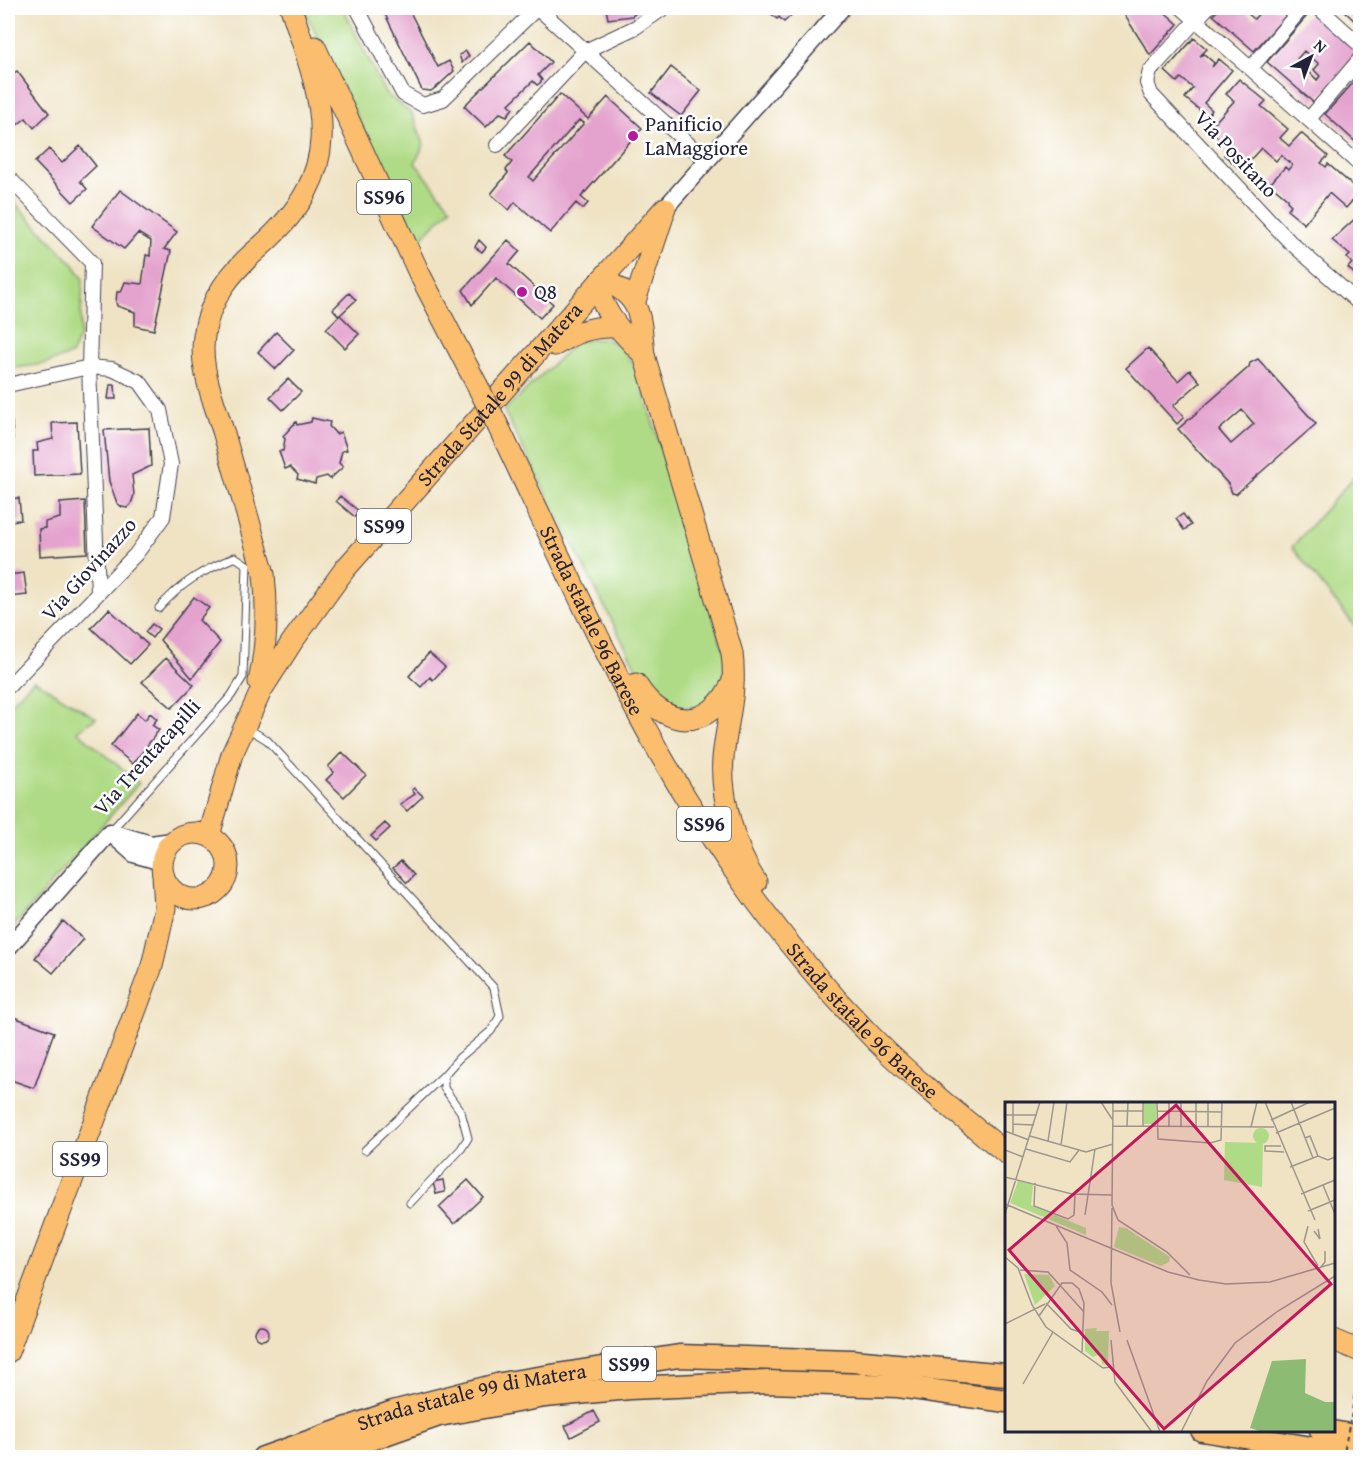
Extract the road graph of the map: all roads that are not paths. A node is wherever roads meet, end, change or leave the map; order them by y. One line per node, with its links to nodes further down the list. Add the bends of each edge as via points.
1 (292, 8): 29 (main road, Strada statale 96 Barese / SS96, bridge, via 321,58 419,273); 34 (main road, via 321,102 323,129 318,164 302,202 274,235 238,266 214,299 203,337 206,375 264,574 268,607 266,651)
2 (357, 8): 3 (street, via 402,94 423,105 443,99)
3 (538, 8): 12 (street)
4 (664, 8): 12 (street, via 636,27)
5 (842, 8): 17 (street)
6 (1182, 8): 10 (street)
7 (1207, 8): 10 (street, Via Positano)
8 (1302, 8): 14 (street)
9 (1319, 8): 11 (street)
10 (1196, 19): 14 (street); 23 (street, Via Positano, via 1150,71 1147,82 1151,94 1290,242)
11 (1360, 45)
12 (585, 51): 16 (street); 17 (street)
13 (1360, 59): 15 (street)
14 (1251, 68): 15 (street)
15 (1309, 118): 18 (street)
16 (497, 145)
17 (706, 161): 20 (street)
18 (1360, 165)
19 (8, 177): 27 (street, via 92,263)
20 (665, 208): 21 (main road, Strada Statale 99 di Matera / SS99); 22 (main road)
21 (600, 284): 22 (main road, via 620,287); 24 (main road, via 603,308); 26 (main road, Strada Statale 99 di Matera / SS99)
22 (635, 301): 25 (main road)
23 (1360, 304)
24 (616, 327): 25 (main road); 26 (main road, via 578,331)
25 (644, 355): 32 (main road, via 732,653)
26 (532, 360): 34 (main road, Strada Statale 99 di Matera / SS99, via 345,569 285,651)
27 (89, 367): 28 (street); 30 (street); 30 (street, Via Giovinazzo, via 112,369 140,382 160,410 171,464 163,517 136,554)
28 (8, 385)
29 (567, 572): 32 (main road, via 647,702 665,715 686,720 707,715 725,698); 42 (main road, Strada statale 96 Barese / SS96, via 656,747 707,830 765,912)
30 (98, 592): 33 (street, Via Giovinazzo)
31 (159, 608): 36 (lane, Via Trentacapilli, via 179,586 206,570 234,557 247,565 243,677 231,696)
32 (735, 677): 42 (main road, via 723,760 729,819 753,878)
33 (8, 685)
34 (254, 706): 35 (main road, Strada Statale 99 di Matera / SS99)
35 (245, 726): 37 (main road, Strada Statale 99 di Matera / SS99); 43 (lane, via 267,740 494,988 500,1016 490,1031)
36 (110, 832): 37 (street, via 143,843); 38 (street, via 134,854); 40 (street, Via Trentacapilli)
37 (190, 837): 38 (main road); 39 (main road, via 225,850 228,872 218,891)
38 (162, 868): 39 (main road, via 172,890); 41 (main road, SS99, via 165,908)
39 (188, 899): 41 (main road, SS99)
40 (8, 948)
41 (152, 966): 51 (main road, SS99)
42 (827, 986): 45 (main road, Strada statale 96 Barese / SS96, via 884,1048)
43 (444, 1075): 44 (lane); 46 (lane, via 444,1088 461,1112 468,1138)
44 (365, 1150)
45 (1005, 1152)
46 (410, 1203)
47 (1335, 1339): 49 (main road)
48 (1335, 1339): 50 (main road)
49 (1360, 1342)
50 (1360, 1351)
51 (8, 1352)
52 (1005, 1375): 58 (highway, Strada statale 99 di Matera / SS99, via 853,1360 679,1356 501,1384 393,1412)
53 (1005, 1401): 59 (highway, Strada statale 99 di Matera / SS99, via 898,1386 766,1382 630,1388 545,1396 439,1415)
54 (1355, 1429): 55 (highway)
55 (1335, 1430)
56 (1208, 1432): 57 (highway)
57 (1360, 1456)
58 (263, 1458)
59 (317, 1458)

